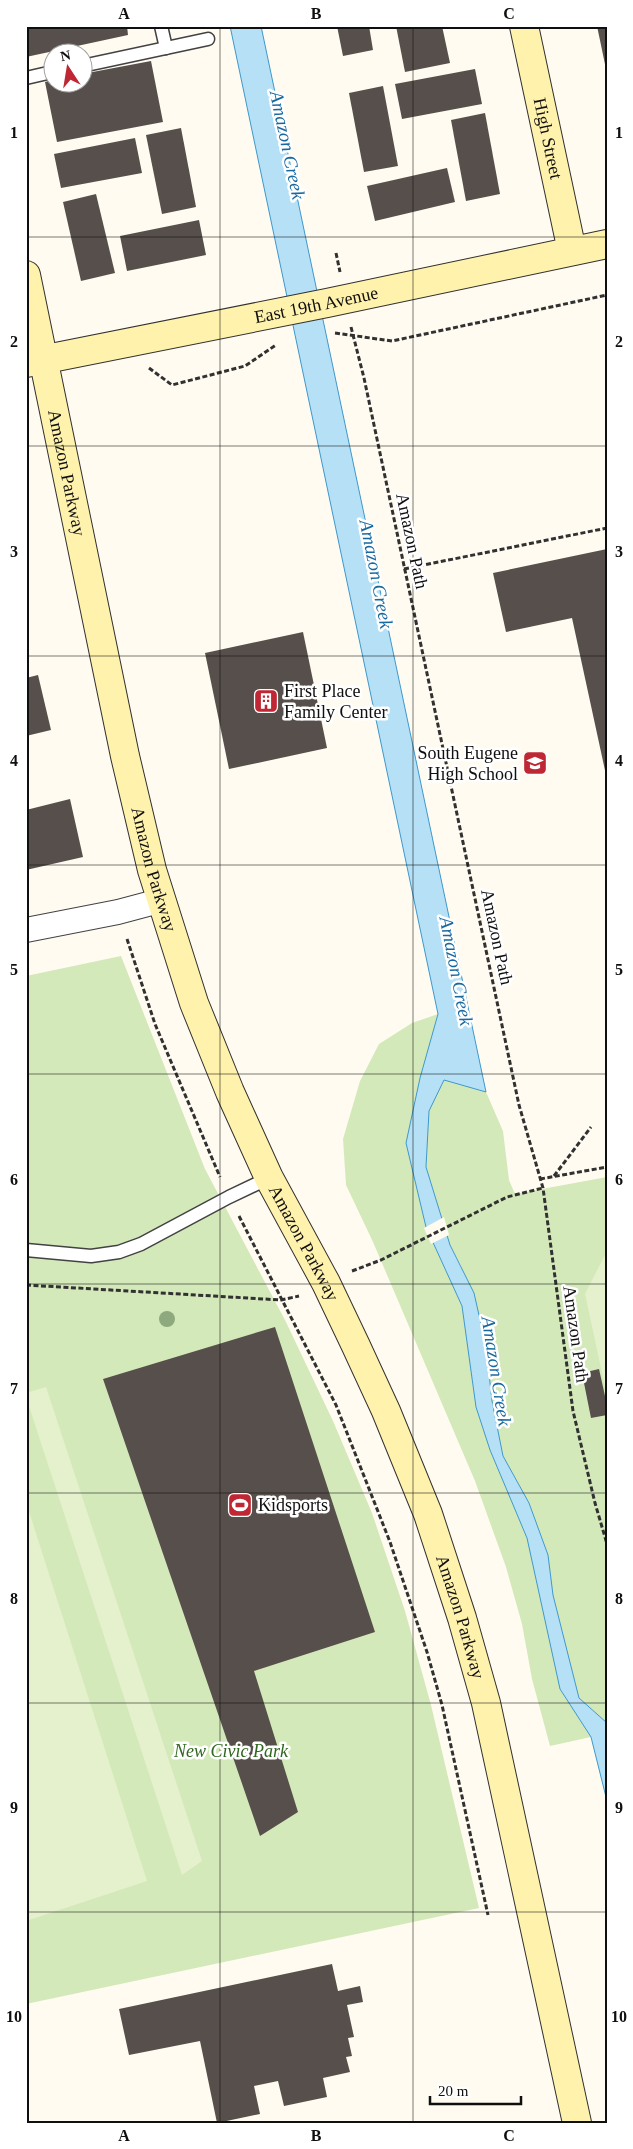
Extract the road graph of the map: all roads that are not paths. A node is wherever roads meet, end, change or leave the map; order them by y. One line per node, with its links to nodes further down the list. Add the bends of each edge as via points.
1 (161, 26): 4 (lane)
2 (524, 26): 9 (main road, High Street)
3 (208, 39): 4 (lane)
4 (166, 48): 5 (lane)
5 (92, 64)
6 (42, 74): 7 (lane)
7 (26, 78)
8 (607, 244): 9 (main road, East 19th Avenue)
9 (572, 251): 11 (main road, East 19th Avenue)
10 (26, 275): 11 (main road, Amazon Parkway)
11 (35, 361): 12 (main road, Amazon Parkway, via 125,756)
12 (162, 900): 13 (street); 14 (main road, Amazon Parkway, via 194,1003)
13 (26, 930)
14 (269, 1178): 15 (lane, via 141,1244 119,1252 91,1256); 16 (main road, Amazon Parkway, via 326,1283 386,1411 428,1514 462,1618 486,1703)
15 (26, 1250)
16 (577, 2123)

